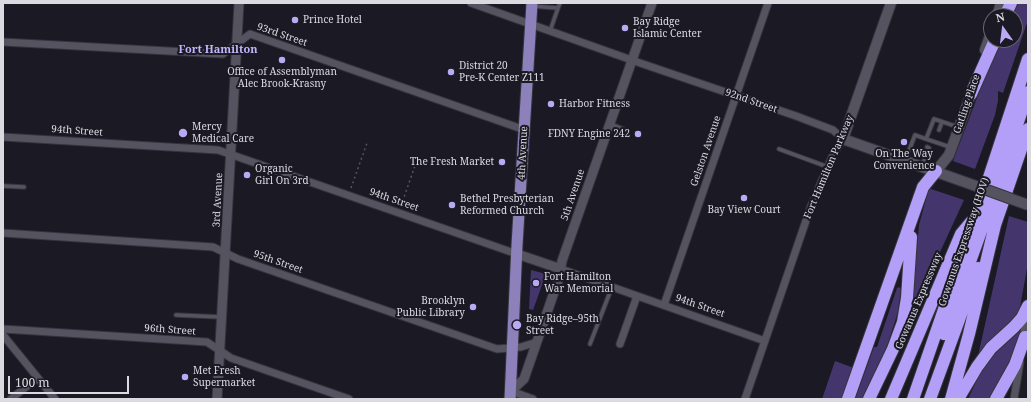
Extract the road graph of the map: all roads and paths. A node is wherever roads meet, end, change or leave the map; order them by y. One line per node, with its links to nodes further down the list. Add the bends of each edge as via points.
1 (239, 3): 12 (street, 3rd Avenue)
2 (471, 3): 9 (street, 92nd Street)
3 (560, 3): 8 (lane)
4 (652, 3): 16 (street, 5th Avenue)
5 (768, 3): 19 (street, Gelston Avenue)
6 (891, 3): 28 (main road, Fort Hamilton Parkway)
7 (532, 4): 8 (lane); 9 (main road, 4th Avenue)
8 (558, 8): 10 (lane)
9 (531, 24): 10 (street, 92nd Street); 25 (main road, 4th Avenue)
10 (550, 31): 16 (street, 92nd Street)
11 (3, 42): 12 (street, 93rd Street, via 224,54)
12 (236, 44): 25 (street, 93rd Street, via 250,34); 36 (street, 3rd Avenue)
13 (986, 48): 18 (main road, Gatling Place)
14 (991, 48): 18 (highway)
15 (1028, 59): 47 (highway, Gowanus Expressway)
16 (632, 60): 19 (street, 92nd Street); 21 (street, 5th Avenue)
17 (1028, 92): 82 (highway, Gowanus Expressway (HOV))
18 (971, 94): 22 (main road, Gatling Place)
19 (736, 95): 28 (street, 92nd Street, via 833,130); 56 (street, Gelston Avenue)
20 (942, 122): 22 (lane); 26 (lane); 29 (lane, via 934,120)
21 (610, 124): 23 (lane); 53 (street, 5th Avenue)
22 (959, 127): 34 (main road, Gatling Place)
23 (623, 129)
24 (1028, 129): 48 (highway)
25 (525, 130): 52 (main road, 4th Avenue)
26 (939, 130)
27 (3, 137): 36 (street, 94th Street, via 218,150)
28 (843, 139): 38 (main road, 92nd Street); 40 (street, Fort Hamilton Parkway)
29 (926, 139): 30 (lane); 31 (lane, via 915,135)
30 (934, 141): 34 (lane); 39 (lane, via 928,148)
31 (913, 142): 33 (lane); 38 (lane)
32 (367, 143): 44 (path)
33 (917, 144)
34 (952, 147): 41 (main road, Gatling Place)
35 (779, 149): 40 (lane)
36 (231, 155): 44 (street, 94th Street); 51 (street, 3rd Avenue)
37 (417, 160): 46 (path)
38 (905, 161): 39 (main road, 92nd Street)
39 (922, 166): 41 (main road, 92nd Street)
40 (828, 167): 64 (street, Fort Hamilton Parkway, via 811,206)
41 (936, 171): 45 (main road, 92nd Street, bridge); 49 (highway, via 924,187)
42 (3, 186): 43 (lane)
43 (24, 187)
44 (349, 196): 46 (street, 94th Street)
45 (1028, 205)
46 (398, 213): 52 (street, 94th Street)
47 (976, 217): 80 (highway, Gowanus Expressway, via 961,234); 81 (highway, Gowanus Expressway)
48 (998, 217): 83 (highway); 84 (highway)
49 (913, 220): 78 (highway); 79 (highway, via 903,322)
50 (3, 233): 51 (street, 95th Street, via 212,247)
51 (226, 253): 60 (street, 3rd Avenue); 68 (street, 95th Street, via 497,349)
52 (517, 254): 53 (street, 94th Street); 68 (main road, 4th Avenue)
53 (561, 269): 54 (street, 94th Street); 65 (street, 5th Avenue)
54 (612, 287): 55 (street, 94th Street); 66 (lane)
55 (637, 296): 56 (street, 94th Street); 67 (street)
56 (664, 305): 64 (street, 94th Street)
57 (1028, 306): 85 (highway, via 1022,318 991,348)
58 (176, 314): 60 (lane)
59 (1028, 314): 63 (main road)
60 (222, 317): 69 (street, 3rd Avenue)
61 (3, 329): 69 (street, 96th Street, via 207,342)
62 (3, 335): 70 (street)
63 (1025, 337): 86 (highway, via 1015,365); 87 (street)
64 (765, 341): 77 (street, Fort Hamilton Parkway)
65 (537, 342): 68 (street, 95th Street); 71 (street, 5th Avenue, via 524,379)
66 (590, 344)
67 (620, 344)
68 (512, 349): 71 (main road, 4th Avenue)
69 (220, 351): 74 (street, 3rd Avenue); 75 (street, 96th Street, via 231,358)
70 (37, 378): 72 (street); 73 (street)
71 (510, 395): 76 (street)
72 (11, 399)
73 (54, 399)
74 (217, 399)
75 (349, 399)
76 (533, 399)
77 (745, 399)
78 (848, 399)
79 (869, 399)
80 (892, 399)
81 (913, 399)
82 (921, 399)
83 (930, 399)
84 (951, 399)
85 (958, 399)
86 (996, 399)
87 (1014, 399)

